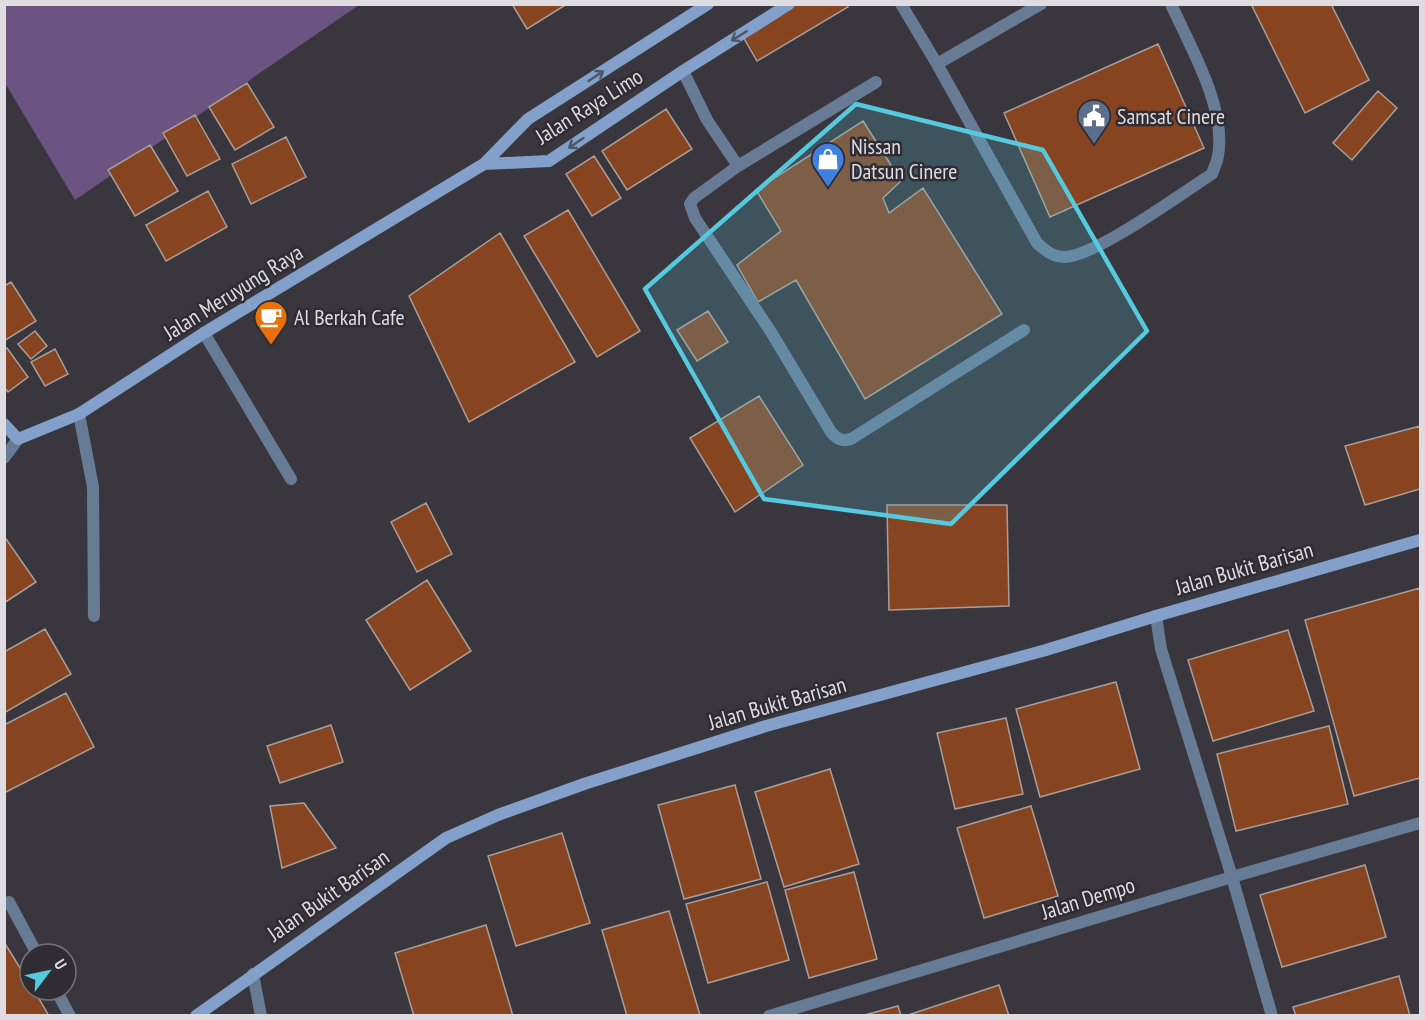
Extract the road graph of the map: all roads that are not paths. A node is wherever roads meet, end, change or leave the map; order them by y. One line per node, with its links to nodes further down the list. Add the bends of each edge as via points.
1 (708, 4): 9 (street, Jalan Raya Limo, one-way to 1, via 528,119)
2 (789, 4): 7 (street, Jalan Raya Limo, one-way to 7)
3 (901, 4): 6 (street)
4 (1041, 4): 6 (street)
5 (1171, 4): 6 (street, via 1211,91 1219,134 1212,174 1102,244 1077,255 1049,254 1036,243)
6 (937, 64)
7 (683, 71): 9 (street, Jalan Raya Limo, one-way to 9, via 549,161); 10 (street, via 707,120)
8 (876, 82): 10 (street)
9 (484, 164): 12 (street, Jalan Meruyung Raya)
10 (738, 166): 11 (street, via 694,198 691,211 837,439 851,439)
11 (1024, 330)
12 (204, 333): 13 (street, Jalan Meruyung Raya); 17 (street)
13 (79, 414): 15 (street, Jalan Meruyung Raya); 19 (street, via 93,487)
14 (4, 424): 15 (street)
15 (18, 439): 16 (street)
16 (4, 458)
17 (291, 479)
18 (1420, 540): 20 (street, Jalan Bukit Barisan)
19 (94, 616)
20 (1156, 616): 22 (street, via 1161,649); 25 (street, Jalan Bukit Barisan, via 766,726 498,815 446,838)
21 (1420, 823): 22 (street, Jalan Dempo)
22 (1232, 877): 30 (street, Jalan Dempo); 31 (street)
23 (9, 902): 24 (street)
24 (31, 942)
25 (253, 974): 28 (street, Jalan Bukit Barisan); 29 (street)
26 (62, 1002): 27 (street)
27 (70, 1016)
28 (196, 1016)
29 (261, 1016)
30 (769, 1016)
31 (1272, 1016)

